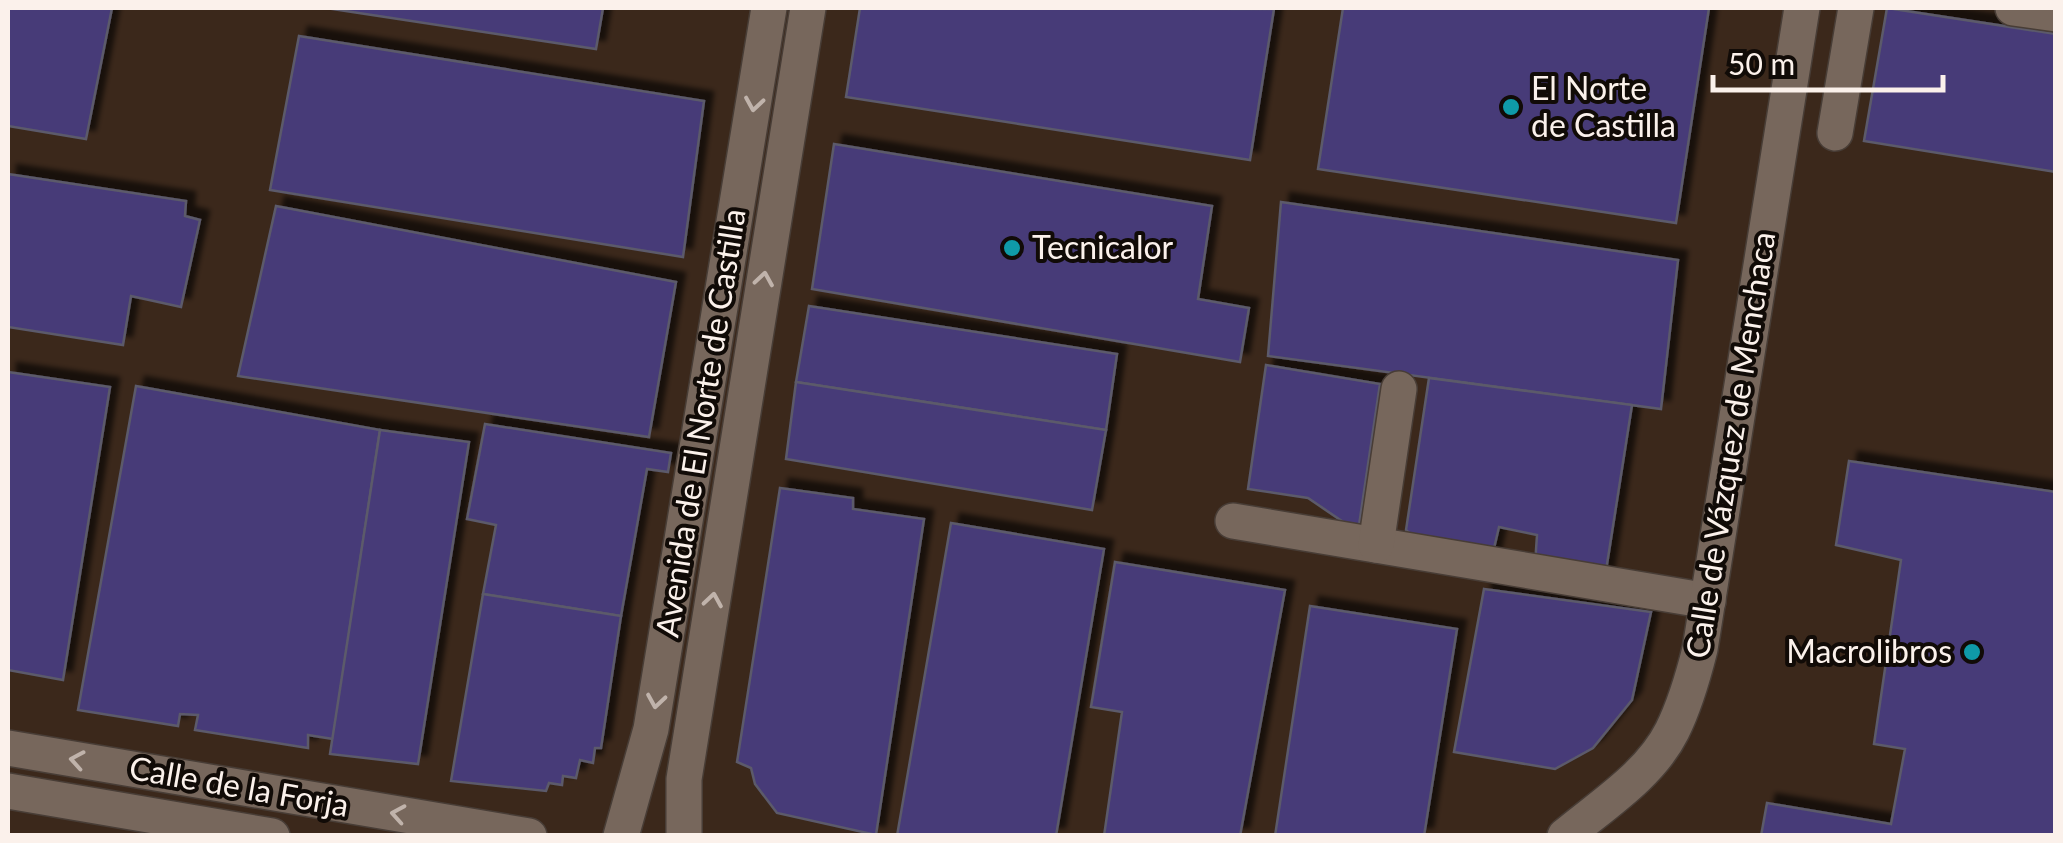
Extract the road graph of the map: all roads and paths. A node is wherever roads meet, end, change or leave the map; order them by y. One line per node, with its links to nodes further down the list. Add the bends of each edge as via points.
1 (769, 8): 17 (street, Avenida de El Norte de Castilla, one-way to 17, via 651,729)
2 (808, 8): 19 (street, Avenida de El Norte de Castilla, one-way to 2, via 684,779)
3 (1802, 8): 11 (street, Calle de Vázquez de Menchaca)
4 (1856, 8): 7 (street)
5 (2013, 8): 6 (street)
6 (2056, 14)
7 (1835, 133)
8 (1399, 389): 10 (street)
9 (1234, 521): 10 (street)
10 (1376, 545): 11 (street)
11 (1708, 601): 14 (street, Calle de Vázquez de Menchaca, via 1689,690 1671,734 1635,778)
12 (8, 748): 16 (street, Calle de la Forja, one-way to 12)
13 (8, 791): 15 (street, Calle de la Forja)
14 (1573, 833)
15 (255, 834)
16 (529, 836)
17 (621, 836): 18 (street, Avenida de El Norte de Castilla, via 642,829)
18 (671, 836)
19 (684, 836)

